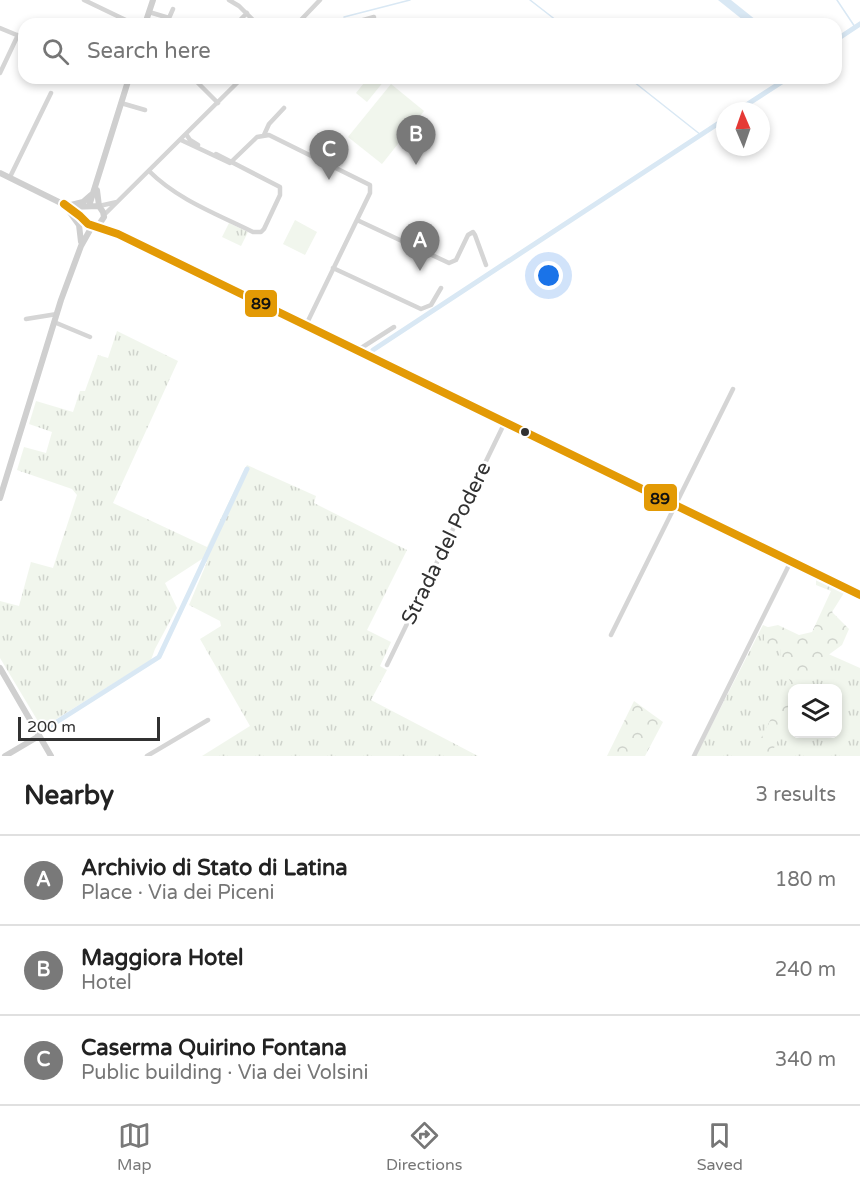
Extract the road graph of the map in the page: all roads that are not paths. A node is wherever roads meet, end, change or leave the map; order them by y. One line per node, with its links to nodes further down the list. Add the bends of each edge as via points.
1 (84, 0): 9 (street)
2 (153, 0): 6 (main road)
3 (229, 0): 7 (street)
4 (317, 1): 13 (street)
5 (173, 9): 6 (street, via 170,18)
6 (149, 12): 10 (main road)
7 (247, 13): 11 (street); 12 (street)
8 (374, 17): 14 (street)
9 (122, 18)
10 (147, 18)
11 (242, 18)
12 (252, 18)
13 (302, 18)
14 (370, 18)
15 (0, 28): 16 (street)
16 (18, 35): 17 (street)
17 (0, 73)
18 (127, 84): 22 (main road)
19 (199, 84): 23 (street)
20 (237, 84): 23 (street)
21 (51, 93): 32 (street)
22 (121, 103): 25 (street); 33 (main road)
23 (218, 103): 26 (street)
24 (285, 108): 27 (street)
25 (145, 110)
26 (186, 134): 28 (street); 29 (street, via 194,144)
27 (264, 135): 29 (street); 41 (street, via 370,185)
28 (181, 140): 29 (street); 30 (street)
29 (230, 163): 30 (street, via 281,188 261,232 255,233 175,194)
30 (149, 171): 35 (street)
31 (0, 173): 32 (main road)
32 (10, 177): 36 (main road)
33 (96, 183): 34 (main road); 38 (main road)
34 (94, 192): 36 (main road, via 83,202); 37 (main road)
35 (119, 201): 38 (street); 39 (street)
36 (64, 204): 37 (main road); 40 (main road); 45 (main road)
37 (89, 207): 38 (main road); 40 (main road)
38 (99, 207): 39 (main road)
39 (104, 216): 42 (main road); 44 (main road)
40 (85, 220): 42 (main road); 45 (main road)
41 (357, 220): 46 (street, via 448,263 456,260 473,232); 47 (street)
42 (95, 225): 43 (main road); 45 (main road)
43 (109, 230): 44 (main road); 45 (main road, via 97,230)
44 (118, 234): 52 (main road)
45 (83, 237): 49 (main road)
46 (486, 265)
47 (333, 268): 48 (street, via 421,309 431,305); 52 (street)
48 (441, 288)
49 (57, 314): 50 (street); 51 (main road)
50 (26, 319)
51 (54, 322): 54 (street); 58 (main road)
52 (306, 325): 55 (main road)
53 (394, 327): 55 (street)
54 (90, 337)
55 (358, 350): 57 (main road)
56 (733, 389): 59 (street)
57 (505, 422): 59 (main road); 63 (street, Strada del Podere)
58 (0, 498)
59 (675, 506): 60 (main road); 62 (street)
60 (791, 561): 61 (main road); 70 (street)
61 (860, 595)
62 (611, 635)
63 (387, 665)
64 (0, 668): 66 (main road)
65 (208, 720): 69 (street)
66 (39, 736): 67 (main road); 68 (main road)
67 (5, 756)
68 (51, 756)
69 (147, 756)
70 (694, 756)

